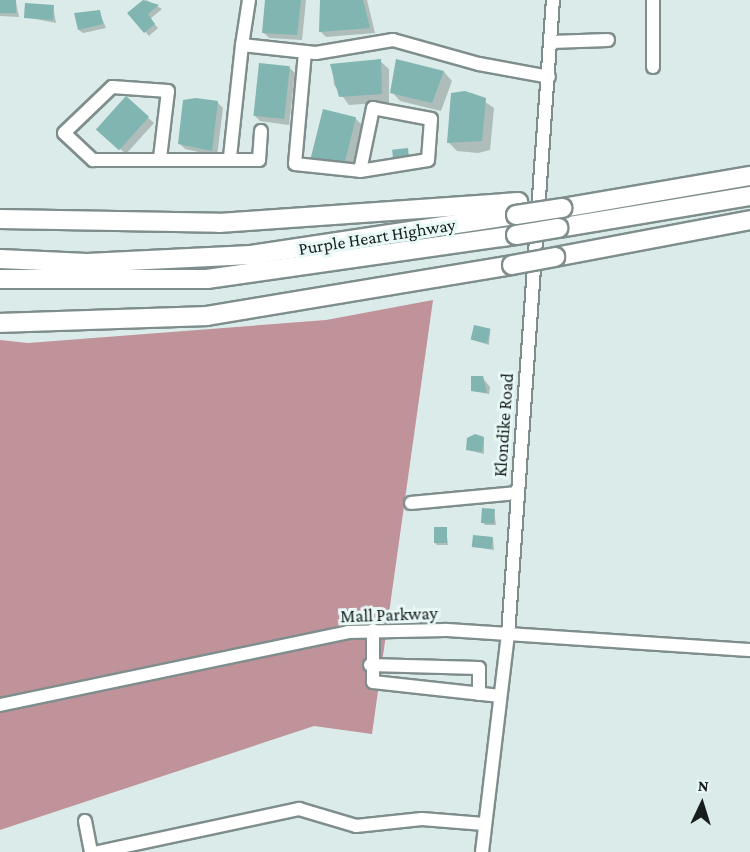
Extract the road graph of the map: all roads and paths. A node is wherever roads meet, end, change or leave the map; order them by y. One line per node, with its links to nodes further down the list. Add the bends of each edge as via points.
1 (249, 0): 6 (street)
2 (553, 0): 5 (street, Klondike Road)
3 (653, 0): 8 (street)
4 (608, 40): 5 (street)
5 (551, 42): 9 (street, Klondike Road)
6 (242, 45): 7 (street); 11 (street)
7 (305, 52): 9 (street, via 393,40 468,61); 13 (street, via 295,164)
8 (653, 67)
9 (550, 73): 22 (street, Klondike Road)
10 (261, 131): 11 (street, via 259,160)
11 (230, 157): 12 (street)
12 (160, 158): 12 (street, via 93,160 64,133 102,91 112,87 168,91)
13 (360, 171): 13 (street, via 428,160 431,119 372,108)
14 (750, 176): 16 (highway, Purple Heart Highway, bridge, via 592,202)
15 (750, 196): 20 (highway, Purple Heart Highway, bridge, via 516,236 207,279)
16 (517, 208): 17 (highway, via 219,223); 19 (highway, Purple Heart Highway, via 251,255 87,263)
17 (0, 219)
18 (750, 220): 21 (highway, bridge, via 207,316)
19 (0, 259)
20 (0, 279)
21 (0, 323)
22 (517, 493): 23 (street); 25 (street, Klondike Road)
23 (411, 503)
24 (373, 630): 25 (street, Mall Parkway); 27 (street); 30 (street, Mall Parkway)
25 (508, 635): 26 (street, Mall Parkway); 29 (street, Klondike Road)
26 (750, 650)
27 (370, 665): 28 (street, via 373,682); 28 (street, via 479,668)
28 (479, 694): 29 (street)
29 (500, 696): 32 (street, Klondike Road)
30 (0, 705)
31 (85, 821): 33 (street)
32 (484, 824): 34 (street, via 422,819 356,826 299,809); 35 (street, Klondike Road)
33 (91, 852)
34 (98, 852)
35 (482, 852)

